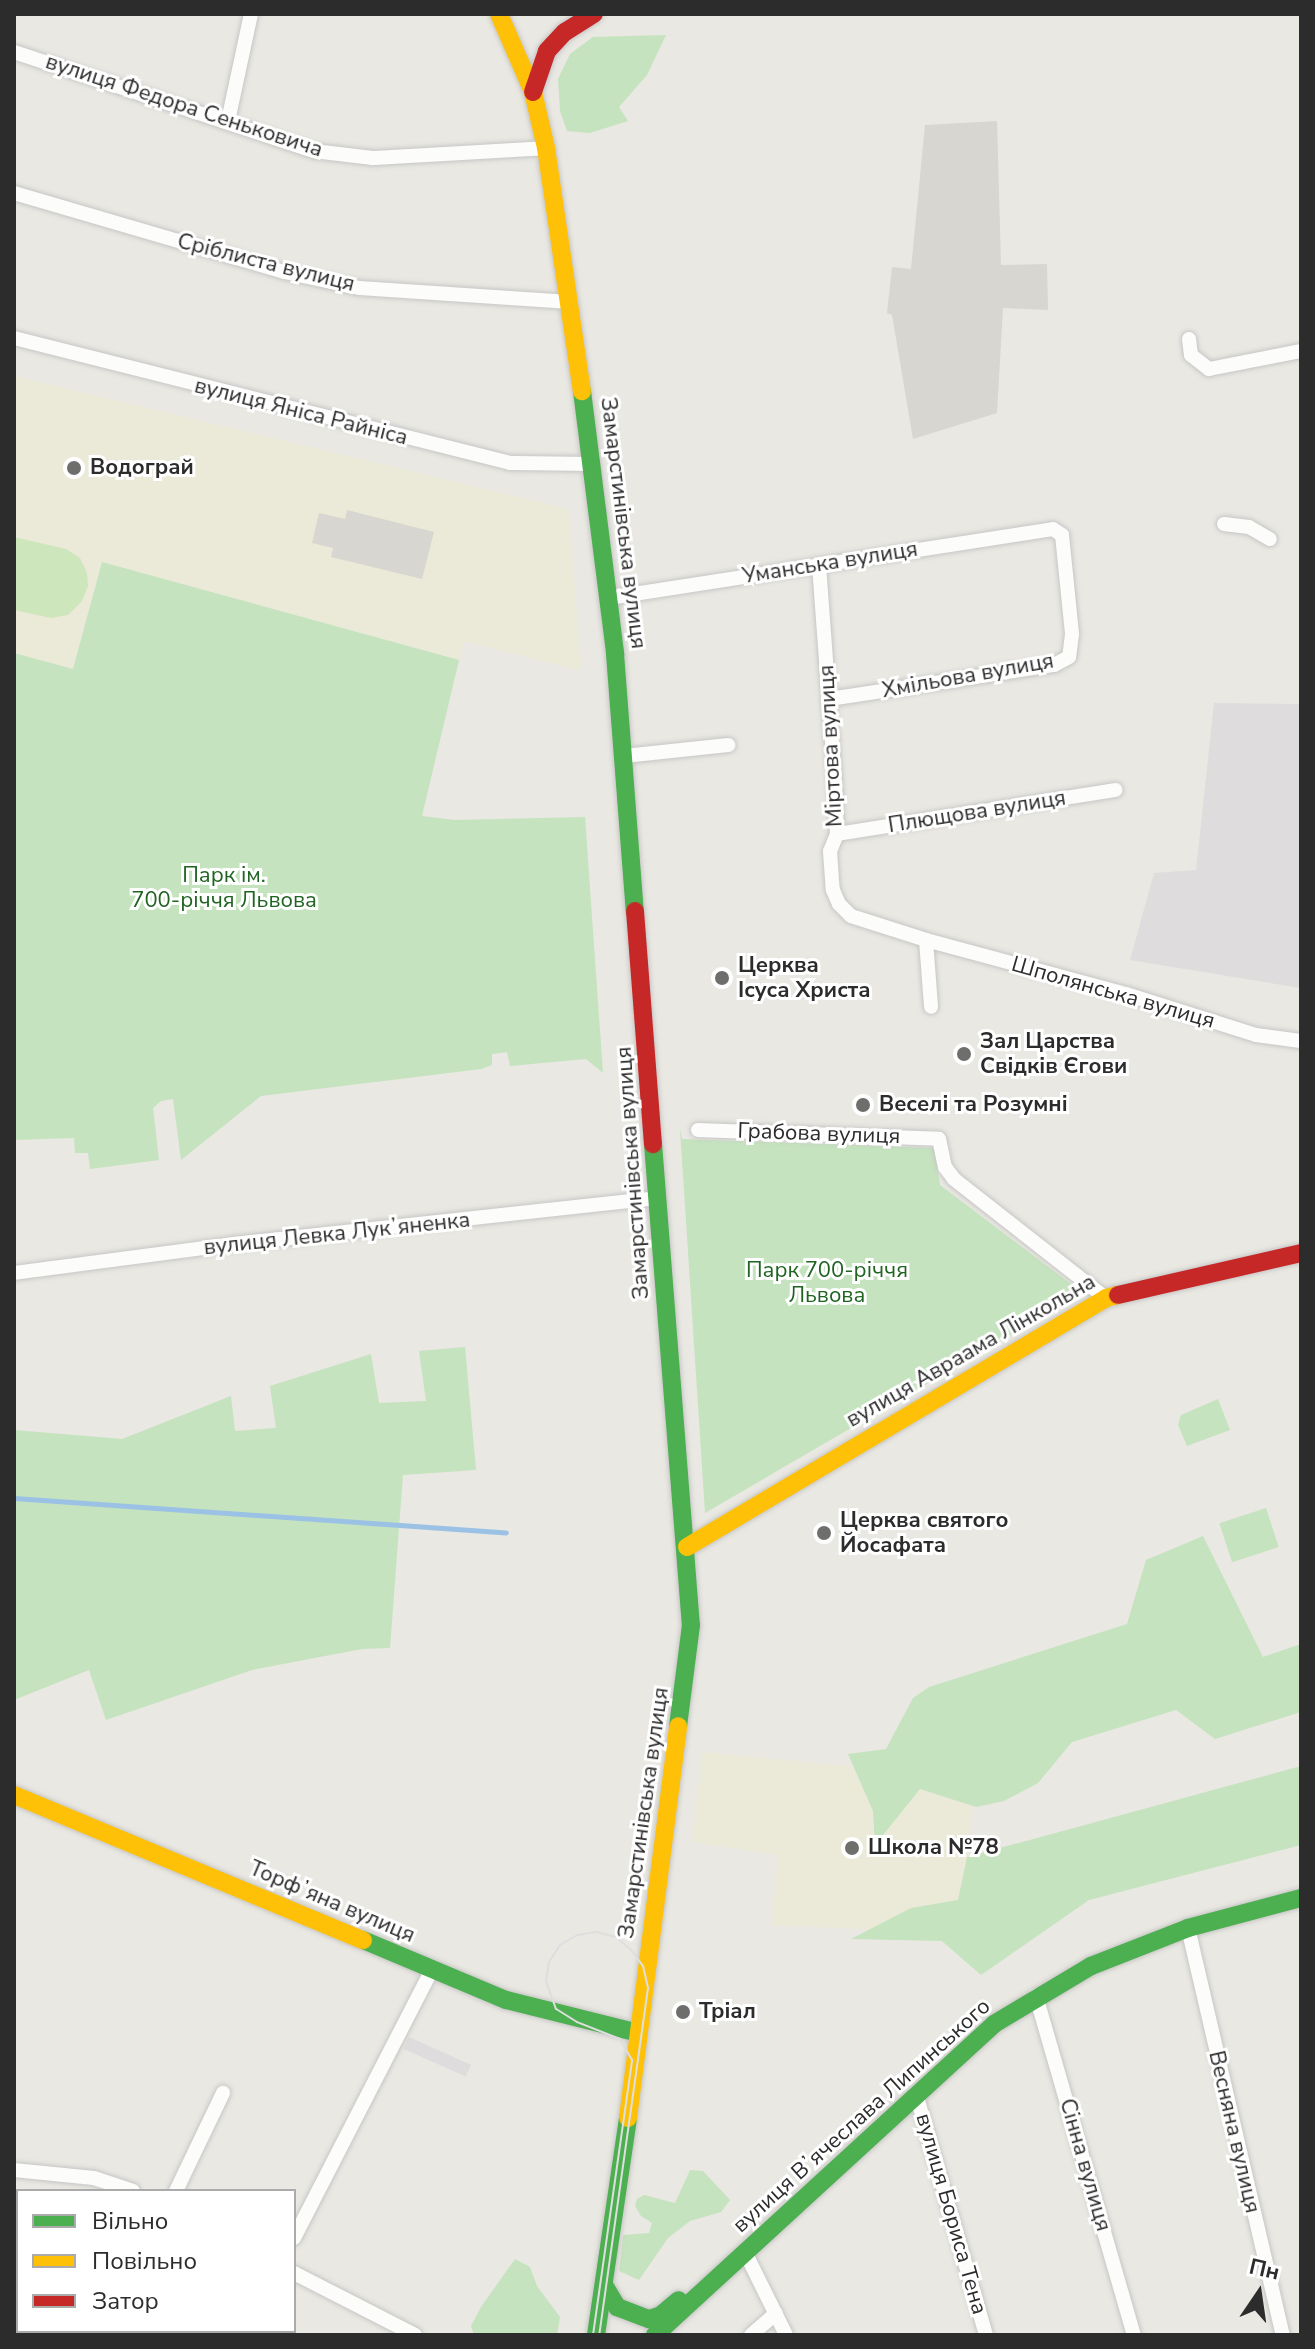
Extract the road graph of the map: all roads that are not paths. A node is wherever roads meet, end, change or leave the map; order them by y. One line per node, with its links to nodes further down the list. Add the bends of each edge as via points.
1 (251, 14): 6 (street)
2 (499, 14): 5 (main road, Замарстинівська вулиця)
3 (594, 14): 5 (main road, via 547,51)
4 (14, 52): 6 (street, вулиця Федора Сеньковича)
5 (533, 92): 7 (main road, Замарстинівська вулиця)
6 (228, 121): 7 (street, вулиця Федора Сеньковича, via 314,151 373,158)
7 (546, 148): 9 (main road, Замарстинівська вулиця)
8 (14, 193): 9 (street, Сріблиста вулиця, via 284,272 359,288)
9 (571, 302): 13 (main road, Замарстинівська вулиця)
10 (14, 338): 13 (street, вулиця Яніса Райніса, via 510,463)
11 (1189, 339): 12 (street, via 1191,355 1209,369)
12 (1301, 351)
13 (592, 464): 18 (main road, Замарстинівська вулиця)
14 (1224, 524): 16 (street, via 1249,527)
15 (1053, 529): 17 (street, Уманська вулиця); 19 (street, Хмільова вулиця, via 1062,535 1072,634 1069,657 1054,665)
16 (1270, 539)
17 (819, 565): 18 (street, Уманська вулиця); 19 (street, Міртова вулиця)
18 (608, 598): 21 (main road, Замарстинівська вулиця)
19 (830, 699): 23 (street, Міртова вулиця)
20 (728, 745): 21 (street)
21 (624, 756): 28 (main road, Замарстинівська вулиця, via 658,1128)
22 (1116, 790): 23 (street, Плющова вулиця)
23 (837, 834): 24 (street, Міртова вулиця, via 831,844 830,879 839,904 851,916)
24 (926, 940): 25 (street); 26 (street, Шполянська вулиця, via 1256,1035)
25 (931, 1007)
26 (1301, 1041)
27 (698, 1130): 31 (street, Грабова вулиця, via 939,1139 945,1167 954,1179)
28 (659, 1198): 30 (street, вулиця Левка Лукʼяненка); 32 (main road, Замарстинівська вулиця)
29 (1301, 1253): 31 (main road, вулиця Авраама Лінкольна)
30 (14, 1273)
31 (1106, 1298): 32 (main road, вулиця Авраама Лінкольна)
32 (687, 1547): 38 (main road, Замарстинівська вулиця, via 687,1672)
33 (14, 1795): 36 (main road, Торфʼяна вулиця)
34 (1301, 1898): 35 (main road, вулиця Вʼячеслава Липинського)
35 (1188, 1928): 37 (main road, вулиця Вʼячеслава Липинського, via 1091,1966); 57 (street, Весняна вулиця, via 1195,1985)
36 (431, 1971): 38 (main road, Торфʼяна вулиця, via 506,2000); 45 (street)
37 (1036, 1996): 40 (main road, вулиця Вʼячеслава Липинського, via 994,2024); 56 (street, Сінна вулиця)
38 (638, 2033): 48 (main road, Замарстинівська вулиця)
39 (223, 2093): 43 (street)
40 (916, 2094): 44 (main road, вулиця Вʼячеслава Липинського); 55 (street, вулиця Бориса Тена)
41 (14, 2170): 42 (street, via 94,2178)
42 (127, 2189)
43 (177, 2189)
44 (776, 2226): 46 (main road, вулиця Вʼячеслава Липинського); 48 (main road, via 753,2237 661,2315 649,2319 617,2307)
45 (296, 2234)
46 (746, 2254): 49 (street); 52 (main road, вулиця Вʼячеслава Липинського)
47 (296, 2274): 50 (street)
48 (604, 2285): 51 (main road, Замарстинівська вулиця)
49 (776, 2313): 53 (street); 54 (street)
50 (415, 2335)
51 (596, 2335)
52 (655, 2335)
53 (751, 2335)
54 (786, 2335)
55 (986, 2335)
56 (1134, 2335)
57 (1283, 2335)

